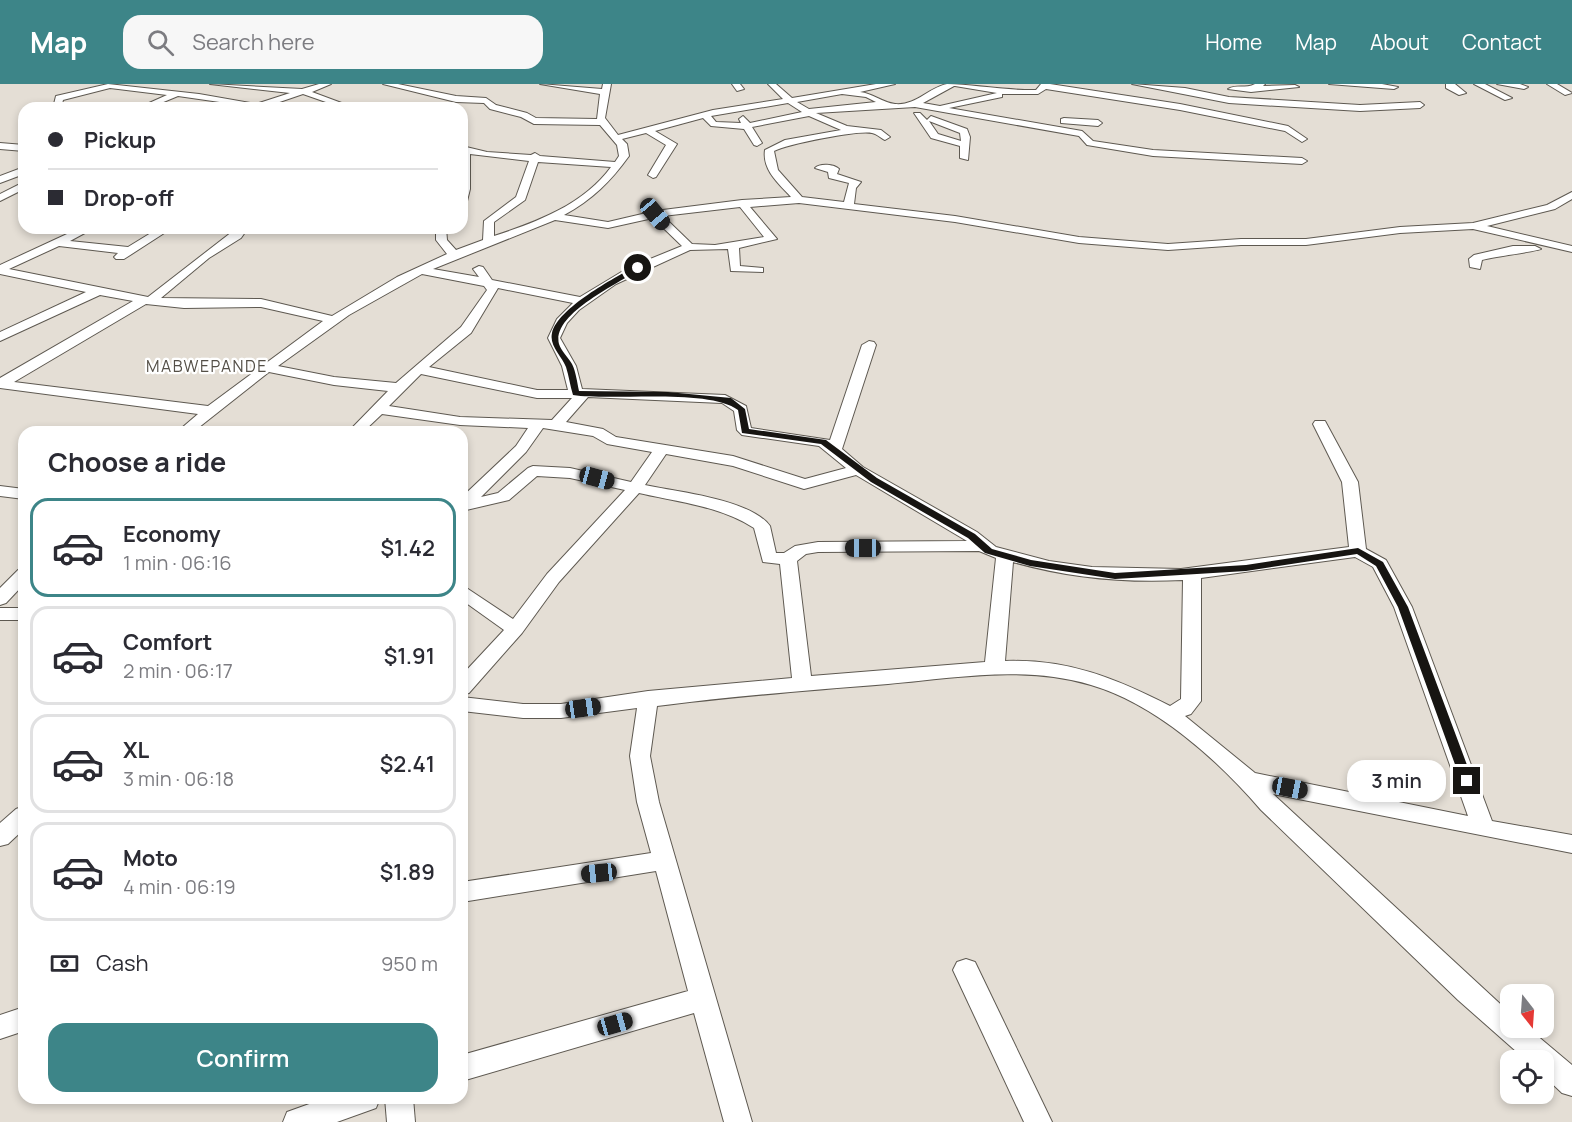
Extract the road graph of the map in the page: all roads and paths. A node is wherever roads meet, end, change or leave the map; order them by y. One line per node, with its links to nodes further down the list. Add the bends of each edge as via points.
1 (214, 84): 25 (street)
2 (327, 84): 25 (street)
3 (387, 84): 15 (street)
4 (544, 84): 22 (street)
5 (772, 84): 31 (street)
6 (891, 84): 26 (street)
7 (953, 84): 27 (street); 41 (street)
8 (1136, 84): 24 (street)
9 (1334, 84): 20 (street)
10 (1451, 84): 28 (street)
11 (1478, 84): 32 (street)
12 (1500, 84): 21 (street)
13 (1551, 84): 29 (street)
14 (1046, 85): 27 (street, via 1035,93); 57 (street, via 1285,128)
15 (407, 86): 49 (street, via 456,99 486,101 534,121)
16 (1205, 86): 24 (street)
17 (1259, 86): 19 (street); 23 (street)
18 (788, 87): 31 (street)
19 (1295, 87)
20 (1394, 87)
21 (1524, 87)
22 (606, 88): 49 (street)
23 (1225, 88)
24 (1189, 91): 42 (street, via 1245,101 1360,108)
25 (305, 92): 39 (street); 40 (street)
26 (842, 92): 31 (street); 43 (street, via 861,93)
27 (1013, 93): 45 (street)
28 (1462, 93)
29 (1568, 93)
30 (178, 94): 33 (street); 35 (street, via 106,86 59,98); 36 (street)
31 (786, 98): 44 (street); 46 (street)
32 (1508, 98)
33 (217, 99): 37 (street); 38 (street)
34 (729, 101): 47 (street, via 711,104)
35 (58, 102)
36 (157, 102)
37 (208, 102)
38 (229, 102)
39 (273, 102)
40 (334, 102)
41 (915, 104): 43 (street); 45 (street)
42 (1420, 105)
43 (888, 106): 46 (street); 48 (street)
44 (742, 108): 47 (street); 52 (street)
45 (935, 108): 50 (street)
46 (809, 112): 52 (street); 53 (street)
47 (709, 114): 52 (street, via 714,124); 54 (street)
48 (917, 115): 59 (street, via 938,138); 59 (street, via 961,128 966,135)
49 (602, 122): 56 (street)
50 (1021, 123): 51 (street); 65 (street, via 1082,134 1090,142 1152,153)
51 (1098, 123)
52 (746, 126): 58 (street)
53 (850, 129): 55 (street, via 876,129); 78 (street, via 831,137 786,142 770,150 769,159 778,179)
54 (649, 131): 56 (street); 72 (street, via 672,144)
55 (885, 137)
56 (616, 138): 69 (street, via 625,148)
57 (1302, 139)
58 (757, 143)
59 (963, 144): 64 (street)
60 (0, 146): 61 (street)
61 (18, 148)
62 (468, 151): 63 (street)
63 (535, 156): 66 (street); 71 (street)
64 (965, 158)
65 (1302, 161)
66 (586, 162): 68 (street); 69 (street)
67 (820, 168): 80 (street, via 834,169 832,176 856,182 851,187)
68 (565, 169): 69 (street); 71 (street)
69 (615, 169): 82 (street, via 583,201)
70 (18, 172): 73 (street)
71 (530, 172): 89 (street, via 521,198 489,221)
72 (653, 175)
73 (2, 178): 74 (street)
74 (18, 179)
75 (18, 188): 77 (street)
76 (1572, 195): 83 (street, via 1551,207)
77 (0, 198)
78 (799, 200): 79 (street); 80 (street)
79 (742, 204): 81 (street); 90 (street, via 771,239)
80 (849, 205): 83 (street, via 1135,246 1306,242)
81 (655, 214): 82 (street, via 608,225); 91 (street)
82 (556, 217): 89 (street)
83 (1473, 226): 92 (street)
84 (77, 234): 88 (street)
85 (157, 234): 94 (street)
86 (238, 234): 104 (street)
87 (440, 234): 95 (street, via 442,242)
88 (58, 243): 94 (street); 99 (street)
89 (489, 243): 95 (street)
90 (733, 246): 91 (street); 101 (street, via 735,269)
91 (688, 247): 105 (street, via 628,273)
92 (1554, 247): 93 (street); 97 (street, via 1488,254 1475,259)
93 (1572, 249)
94 (129, 251): 96 (street)
95 (455, 255): 100 (street)
96 (114, 262)
97 (1476, 267)
98 (479, 268): 102 (street)
99 (0, 270): 103 (street)
100 (422, 270): 102 (street); 106 (street)
101 (759, 270)
102 (490, 283): 105 (street); 110 (street, via 493,290 466,330)
103 (98, 291): 104 (street); 107 (street)
104 (147, 301): 106 (street, via 261,303); 111 (street)
105 (583, 302): 113 (street, via 561,323 554,338)
106 (334, 320): 109 (street)
107 (0, 337)
108 (869, 345): 124 (street)
109 (267, 368): 112 (street); 115 (street)
110 (418, 369): 112 (street); 113 (street, via 537,394)
111 (0, 384): 115 (street)
112 (399, 388): 114 (street)
113 (578, 394): 118 (street); 124 (street, via 725,399 740,406 745,431 824,442)
114 (380, 409): 116 (street); 121 (street)
115 (210, 411): 120 (street)
116 (439, 418): 117 (street); 122 (street)
117 (538, 424): 118 (street); 129 (street, via 516,455)
118 (556, 424): 123 (street, via 598,432 612,441)
119 (1320, 424): 132 (street, via 1350,482)
120 (191, 426)
121 (362, 426)
122 (433, 426)
123 (663, 448): 125 (street, via 761,468 804,484); 126 (street)
124 (834, 450): 125 (street)
125 (858, 470): 131 (street)
126 (635, 489): 130 (street, via 570,473 538,470 503,497); 134 (street, via 720,506 745,515 762,526 769,558); 141 (street, via 552,580)
127 (0, 491): 128 (street)
128 (18, 493)
129 (468, 500)
130 (468, 504)
131 (982, 546): 133 (street); 134 (street, via 809,548)
132 (1358, 551): 135 (street, via 1293,563); 150 (street, via 1380,564 1403,607)
133 (1005, 554): 135 (street, via 1030,563 1096,574); 142 (street)
134 (788, 559): 144 (street)
135 (1192, 572): 147 (street, via 1191,701 1184,709)
136 (18, 580): 138 (street)
137 (468, 595): 141 (street)
138 (0, 598)
139 (0, 614): 140 (street)
140 (18, 614)
141 (515, 629): 143 (street)
142 (993, 668): 144 (street); 147 (street, via 1029,667 1093,678)
143 (468, 681)
144 (802, 684): 145 (street)
145 (648, 698): 146 (street, via 542,711); 153 (street, via 641,765)
146 (468, 705)
147 (1169, 714): 148 (street)
148 (1247, 780): 150 (street); 160 (street, via 1467,992)
149 (18, 820): 151 (street)
150 (1483, 826): 152 (street)
151 (0, 837)
152 (1572, 844)
153 (665, 859): 154 (street, via 616,871); 156 (street)
154 (468, 891)
155 (966, 970): 166 (street)
156 (702, 999): 159 (street); 165 (street)
157 (18, 1021): 158 (street)
158 (0, 1027)
159 (468, 1066)
160 (1572, 1083)
161 (349, 1104): 163 (street)
162 (400, 1104): 164 (street)
163 (297, 1122)
164 (401, 1122)
165 (738, 1122)
166 (1038, 1122)

